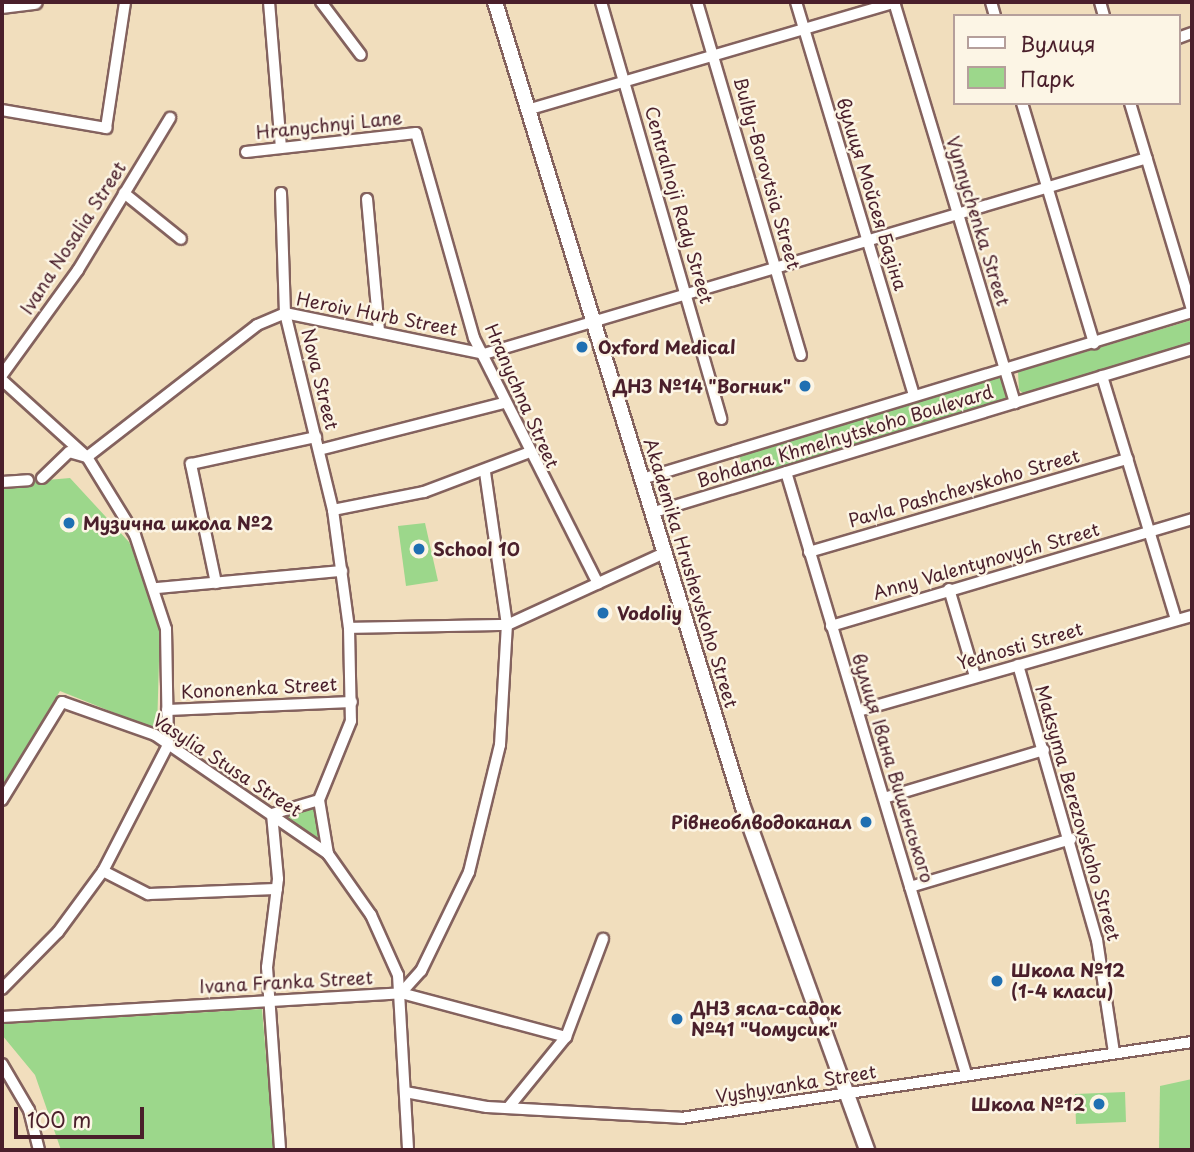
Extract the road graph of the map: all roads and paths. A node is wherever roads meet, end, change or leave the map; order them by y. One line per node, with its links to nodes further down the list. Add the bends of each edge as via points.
1 (36, 2): 10 (main road)
2 (125, 2): 17 (street, via 106,128)
3 (270, 2): 21 (street)
4 (321, 2): 13 (street)
5 (495, 2): 18 (main road, Akademika Hrushevskoho Street)
6 (601, 2): 14 (street, Centralnoji Rady Street)
7 (697, 2): 12 (street, Bulby-Borovtsia Street)
8 (796, 2): 11 (street, вулиця Мойсея Базіна)
9 (894, 2): 11 (street); 28 (street, Vynnychenka Street)
10 (2, 6)
11 (804, 28): 12 (street); 30 (street, вулиця Мойсея Базіна)
12 (713, 54): 14 (street); 31 (street, Bulby-Borovtsia Street)
13 (361, 55)
14 (625, 82): 18 (street); 32 (street, Centralnoji Rady Street)
15 (1023, 105): 24 (street)
16 (1131, 105): 23 (street)
17 (2, 110)
18 (527, 110): 35 (main road, Akademika Hrushevskoho Street)
19 (170, 118): 25 (street, Ivana Nosalia Street)
20 (416, 133): 21 (street, Hranychnyi Lane); 39 (street, Hranychna Street)
21 (281, 147): 22 (street, Hranychnyi Lane)
22 (246, 152)
23 (1147, 158): 24 (street, Heroiv Hurb Street); 33 (street)
24 (1048, 188): 28 (street, Heroiv Hurb Street); 37 (street)
25 (124, 193): 29 (street); 43 (street, Ivana Nosalia Street)
26 (281, 193): 34 (street, Nova Street)
27 (367, 199): 36 (street)
28 (958, 215): 30 (street, Heroiv Hurb Street); 41 (street, Vynnychenka Street)
29 (181, 239)
30 (867, 242): 31 (street, Heroiv Hurb Street); 44 (street, вулиця Мойсея Базіна)
31 (776, 266): 32 (street, Heroiv Hurb Street); 40 (street, Bulby-Borovtsia Street)
32 (687, 295): 35 (street, Heroiv Hurb Street); 47 (street, Centralnoji Rady Street)
33 (1192, 311): 37 (street, Bohdana Khmelnytskoho Boulevard)
34 (285, 313): 36 (street, Heroiv Hurb Street); 48 (street, Nova Street); 51 (street, Heroiv Hurb Street, via 257,325)
35 (594, 324): 39 (street, Heroiv Hurb Street); 56 (main road, Akademika Hrushevskoho Street)
36 (379, 331): 39 (street, Heroiv Hurb Street)
37 (1094, 343): 41 (street, Bohdana Khmelnytskoho Boulevard)
38 (1192, 349): 42 (street)
39 (484, 354): 45 (street, Hranychna Street)
40 (801, 355)
41 (1006, 370): 44 (street, Bohdana Khmelnytskoho Boulevard); 46 (street, Bohdana Khmelnytskoho Boulevard)
42 (1102, 376): 46 (street); 52 (street)
43 (2, 377): 51 (street)
44 (914, 396): 56 (street, Bohdana Khmelnytskoho Boulevard)
45 (503, 403): 49 (street); 50 (street, Hranychna Street)
46 (1015, 403): 54 (street, Bohdana Khmelnytskoho Boulevard)
47 (721, 419)
48 (316, 437): 49 (street, Nova Street); 66 (street, via 191,464)
49 (319, 450): 59 (street, Nova Street)
50 (527, 453): 53 (street); 67 (street, Hranychna Street)
51 (87, 457): 55 (street, Heroiv Hurb Street, via 69,452); 68 (street, via 130,524)
52 (1128, 459): 62 (street); 63 (street, Pavla Pashchevskoho Street)
53 (485, 472): 59 (street); 72 (street)
54 (786, 472): 60 (street, Bohdana Khmelnytskoho Boulevard); 63 (street, вулиця Івана Вишенського)
55 (42, 478)
56 (642, 479): 60 (main road, Akademika Hrushevskoho Street)
57 (27, 480): 58 (street)
58 (2, 482)
59 (333, 510): 65 (street, Nova Street)
60 (651, 513): 64 (main road, Akademika Hrushevskoho Street)
61 (1192, 519): 62 (street, Anny Valentynovych Street)
62 (1150, 531): 69 (street, Anny Valentynovych Street); 71 (street)
63 (809, 552): 73 (street, вулиця Івана Вишенського)
64 (664, 553): 67 (street); 102 (main road, Akademika Hrushevskoho Street, via 755,843)
65 (342, 571): 66 (street); 74 (street, Nova Street)
66 (215, 583): 68 (street)
67 (598, 583): 72 (street)
68 (157, 588): 78 (street, via 166,629)
69 (949, 590): 73 (street, Anny Valentynovych Street); 76 (street)
70 (1192, 616): 71 (street, Yednosti Street)
71 (1176, 619): 75 (street, Yednosti Street)
72 (507, 625): 74 (street); 93 (street, via 500,746 475,856 433,950)
73 (831, 625): 79 (street, вулиця Івана Вишенського)
74 (349, 628): 77 (street, Nova Street)
75 (1018, 665): 76 (street, Yednosti Street); 81 (street, Maksyma Berezovskoho Street)
76 (975, 676): 79 (street, Yednosti Street)
77 (352, 702): 78 (street, Kononenka Street); 84 (street, Nova Street, via 343,748)
78 (167, 710): 80 (street)
79 (858, 711): 82 (street, вулиця Івана Вишенського)
80 (168, 745): 83 (street, Vasylia Stusa Street, via 123,721 62,702); 85 (street, Vasylia Stusa Street); 88 (street)
81 (1044, 751): 82 (street); 86 (street, Maksyma Berezovskoho Street)
82 (884, 799): 89 (street, вулиця Івана Вишенського)
83 (2, 800)
84 (320, 800): 85 (street); 87 (street)
85 (272, 814): 87 (street, Vasylia Stusa Street); 90 (street)
86 (1071, 839): 89 (street); 98 (street, Maksyma Berezovskoho Street, via 1097,940)
87 (328, 854): 93 (street, via 371,915)
88 (103, 871): 90 (street, via 148,894); 92 (street, via 58,932)
89 (910, 887): 100 (street, вулиця Івана Вишенського)
90 (277, 889): 94 (street)
91 (603, 939): 96 (street)
92 (2, 989)
93 (401, 993): 94 (street, Ivana Franka Street); 96 (street, Ivana Franka Street); 101 (street)
94 (269, 1001): 95 (street, Ivana Franka Street); 105 (street)
95 (2, 1017)
96 (566, 1037): 103 (street)
97 (1192, 1042): 98 (street, Vyshyvanka Street)
98 (1114, 1054): 100 (street, Vyshyvanka Street)
99 (2, 1064): 104 (street, via 29,1111)
100 (966, 1074): 102 (street, Vyshyvanka Street)
101 (405, 1092): 103 (street, Vyshyvanka Street); 106 (street)
102 (851, 1094): 103 (street, Vyshyvanka Street, via 681,1118); 107 (main road, Akademika Hrushevskoho Street)
103 (508, 1108)
104 (39, 1150)
105 (280, 1150)
106 (408, 1150)
107 (867, 1150)

